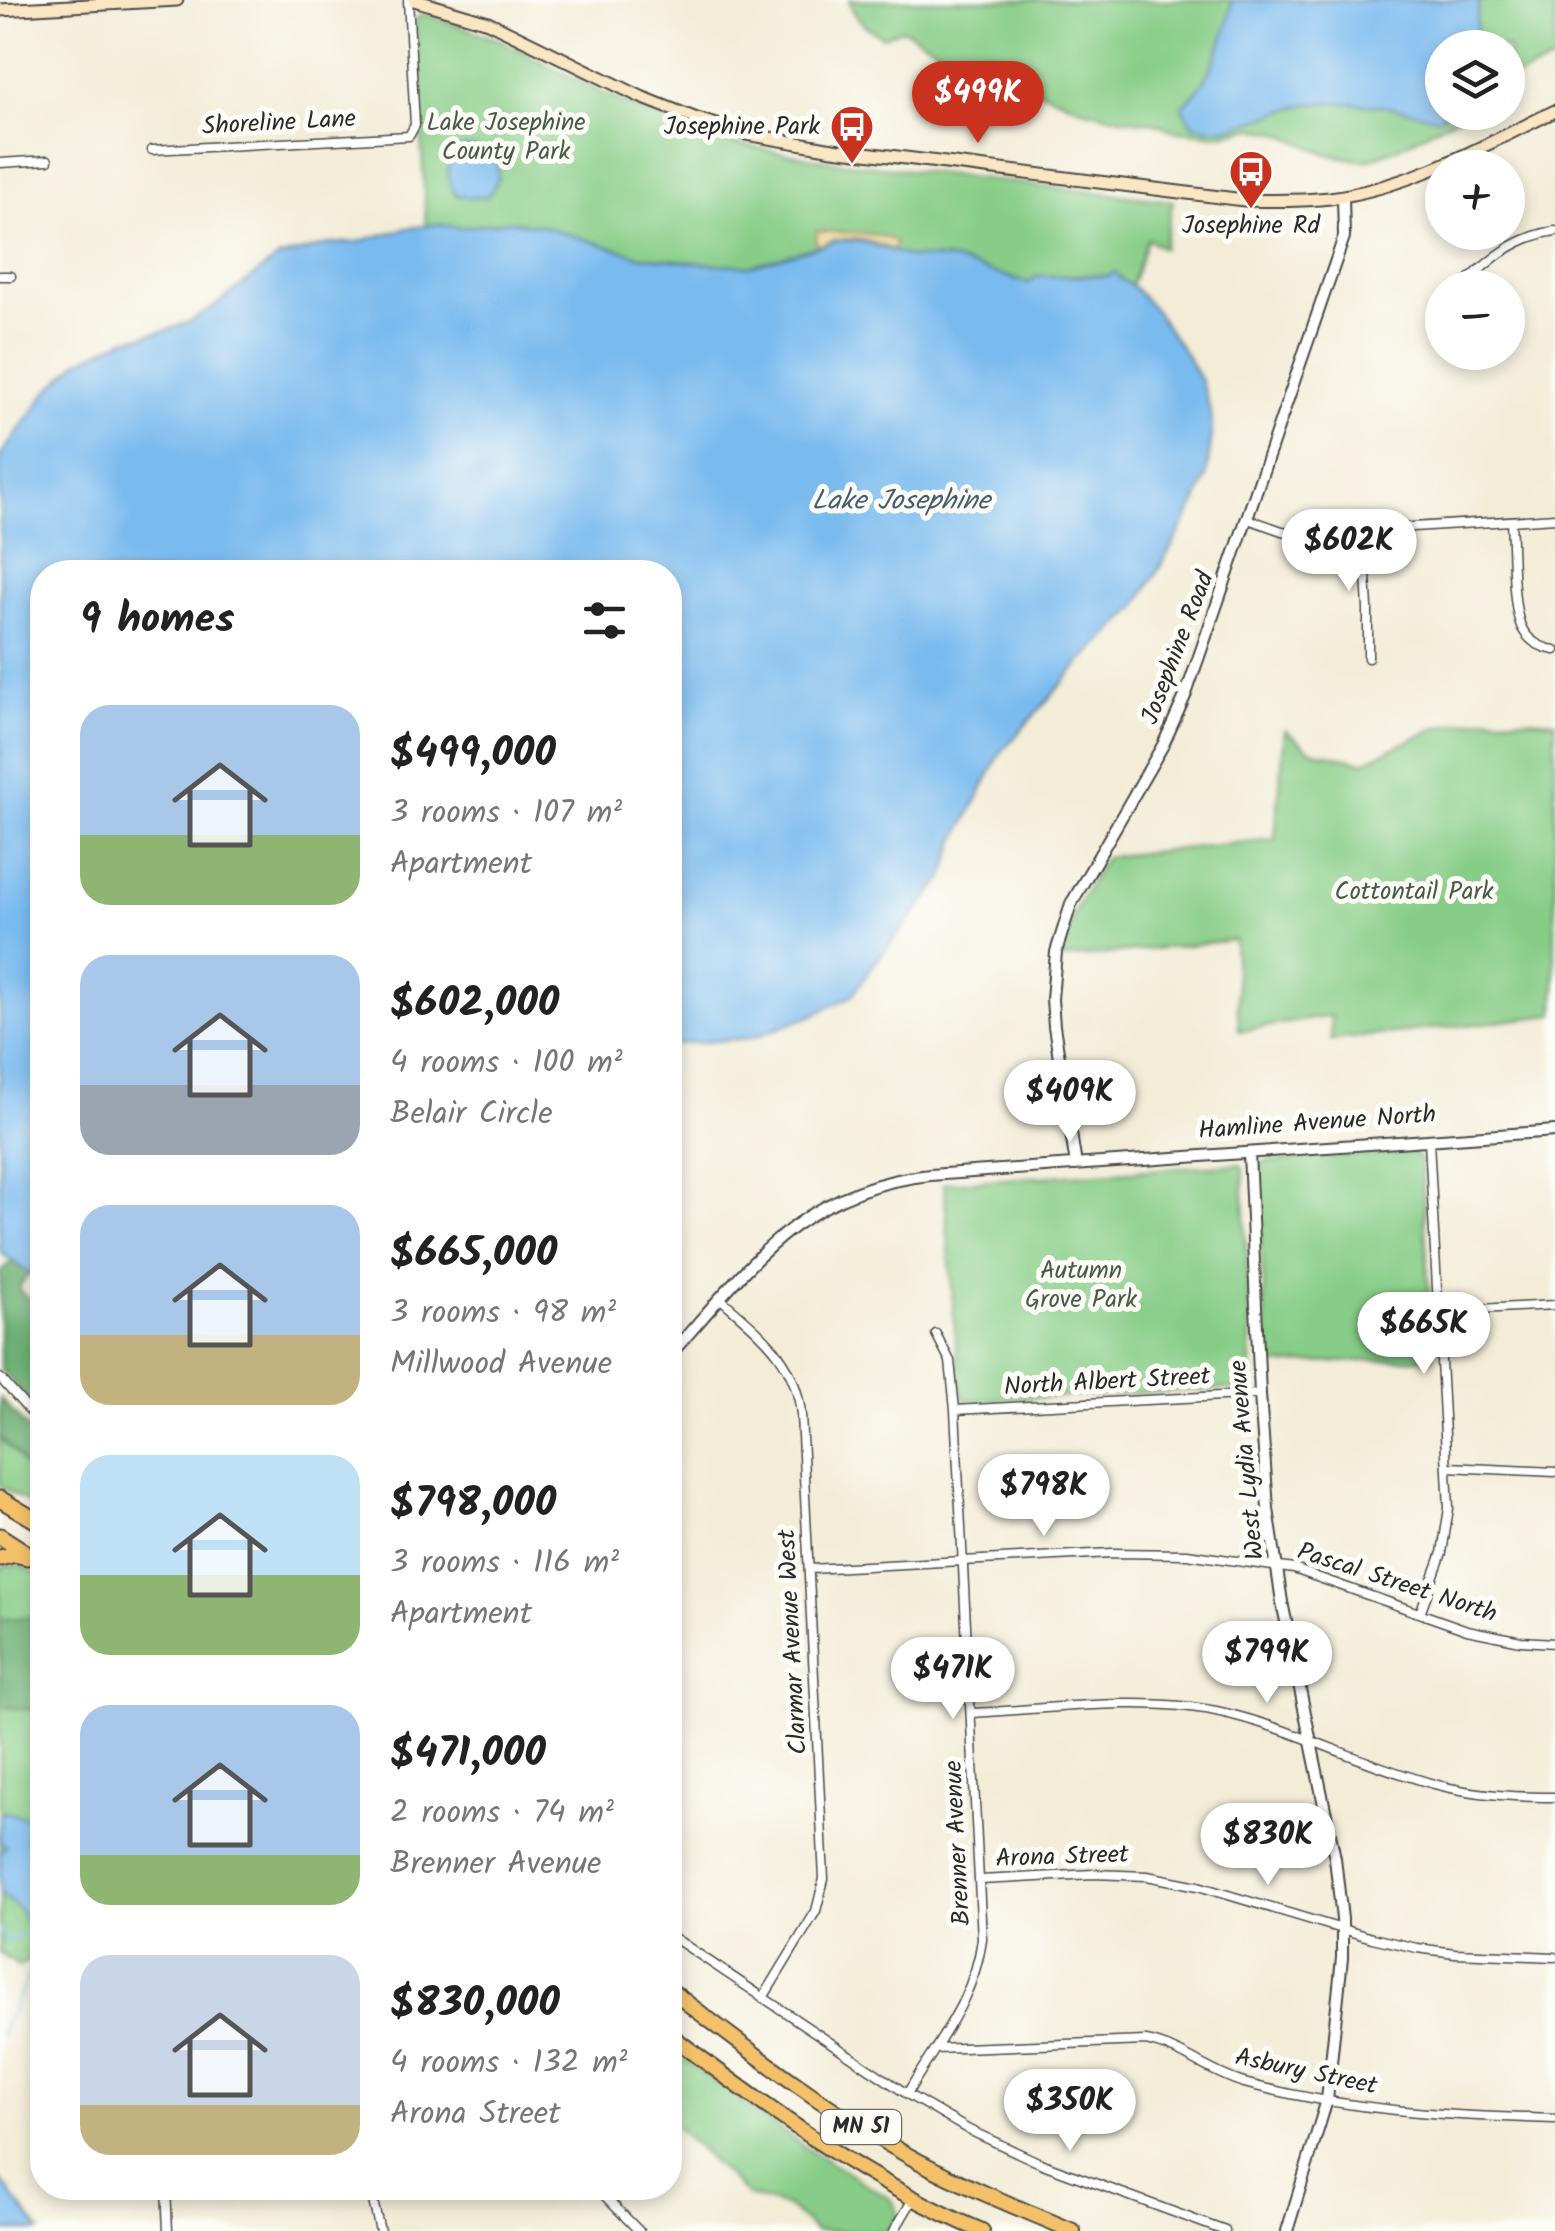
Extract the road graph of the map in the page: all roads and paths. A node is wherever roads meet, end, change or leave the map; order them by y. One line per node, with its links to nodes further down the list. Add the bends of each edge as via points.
1 (176, 0): 3 (main road)
2 (411, 0): 6 (street, Shoreline Lane, via 415,125 408,136); 9 (main road, via 488,22 660,105 765,138 1244,200)
3 (28, 4): 4 (main road)
4 (0, 10)
5 (1555, 111): 9 (main road, via 1422,174)
6 (152, 150)
7 (48, 160): 8 (street)
8 (0, 163)
9 (1343, 196): 15 (street, Josephine Road, via 1344,237)
10 (1555, 232): 11 (street, via 1512,244)
11 (1481, 270)
12 (0, 276): 13 (street)
13 (11, 276)
14 (1555, 518): 16 (street)
15 (1248, 519): 17 (street, via 1301,534); 23 (street, Josephine Road, via 1176,718 1062,927 1052,999)
16 (1511, 520): 17 (street); 18 (street, via 1519,621 1529,638)
17 (1364, 530): 19 (street)
18 (1555, 650)
19 (1368, 658)
20 (1555, 1130): 21 (street, Hamline Avenue North)
21 (1428, 1141): 22 (street, Hamline Avenue North); 26 (street)
22 (1249, 1153): 23 (street, Hamline Avenue North); 30 (street, West Lydia Avenue)
23 (1076, 1165): 24 (street, Hamline Avenue North, via 915,1176 861,1190 792,1226)
24 (720, 1298): 28 (street, Hamline Avenue North); 43 (street, Clarmar Avenue West, via 775,1349 797,1390)
25 (1555, 1305): 26 (street)
26 (1440, 1311): 33 (street)
27 (936, 1334): 31 (street, Brenner Avenue, via 950,1361)
28 (682, 1341)
29 (0, 1378): 32 (street)
30 (1260, 1394): 31 (street, North Albert Street); 42 (street, West Lydia Avenue)
31 (955, 1410): 41 (street, Brenner Avenue)
32 (30, 1411)
33 (1448, 1467): 34 (street); 44 (street, via 1442,1553)
34 (1555, 1472)
35 (0, 1499): 36 (highway)
36 (30, 1517)
37 (0, 1536): 38 (highway)
38 (30, 1555)
39 (0, 1558): 40 (highway)
40 (30, 1558)
41 (962, 1562): 42 (street, Pascal Street North, via 1149,1552); 43 (street, Pascal Street North); 46 (street, Brenner Avenue)
42 (1276, 1566): 44 (street, Pascal Street North); 47 (street, West Lydia Avenue)
43 (809, 1569): 53 (street, Clarmar Avenue West, via 824,1878 812,1920)
44 (1420, 1614): 45 (street, Pascal Street North, via 1494,1637)
45 (1555, 1644)
46 (972, 1714): 47 (street, via 1191,1707); 49 (street, Brenner Avenue)
47 (1312, 1742): 48 (street, via 1460,1791); 50 (street, West Lydia Avenue)
48 (1555, 1798)
49 (980, 1880): 50 (street, Arona Street, via 1148,1876); 56 (street, Brenner Avenue, via 980,1958 968,1996)
50 (1342, 1929): 52 (street, Arona Street, via 1436,1951); 58 (street, West Lydia Avenue)
51 (682, 1943): 53 (street)
52 (1555, 1957)
53 (763, 1998): 57 (street)
54 (682, 1999): 69 (highway, MN 51, via 870,2133 952,2179)
55 (682, 2044): 60 (highway, MN 51, via 801,2131)
56 (935, 2049): 57 (street, Brenner Avenue); 58 (street, Asbury Street, via 1146,2041 1239,2082)
57 (907, 2094): 70 (street, via 1022,2155)
58 (1327, 2100): 59 (street, Asbury Street, via 1429,2115); 71 (street, West Lydia Avenue)
59 (1555, 2119)
60 (913, 2199): 67 (street); 68 (highway, MN 51)
61 (167, 2200): 64 (street)
62 (373, 2200): 65 (street)
63 (609, 2200): 66 (street)
64 (168, 2231)
65 (380, 2231)
66 (639, 2231)
67 (894, 2231)
68 (982, 2231)
69 (1073, 2231)
70 (1224, 2231)
71 (1287, 2231)

